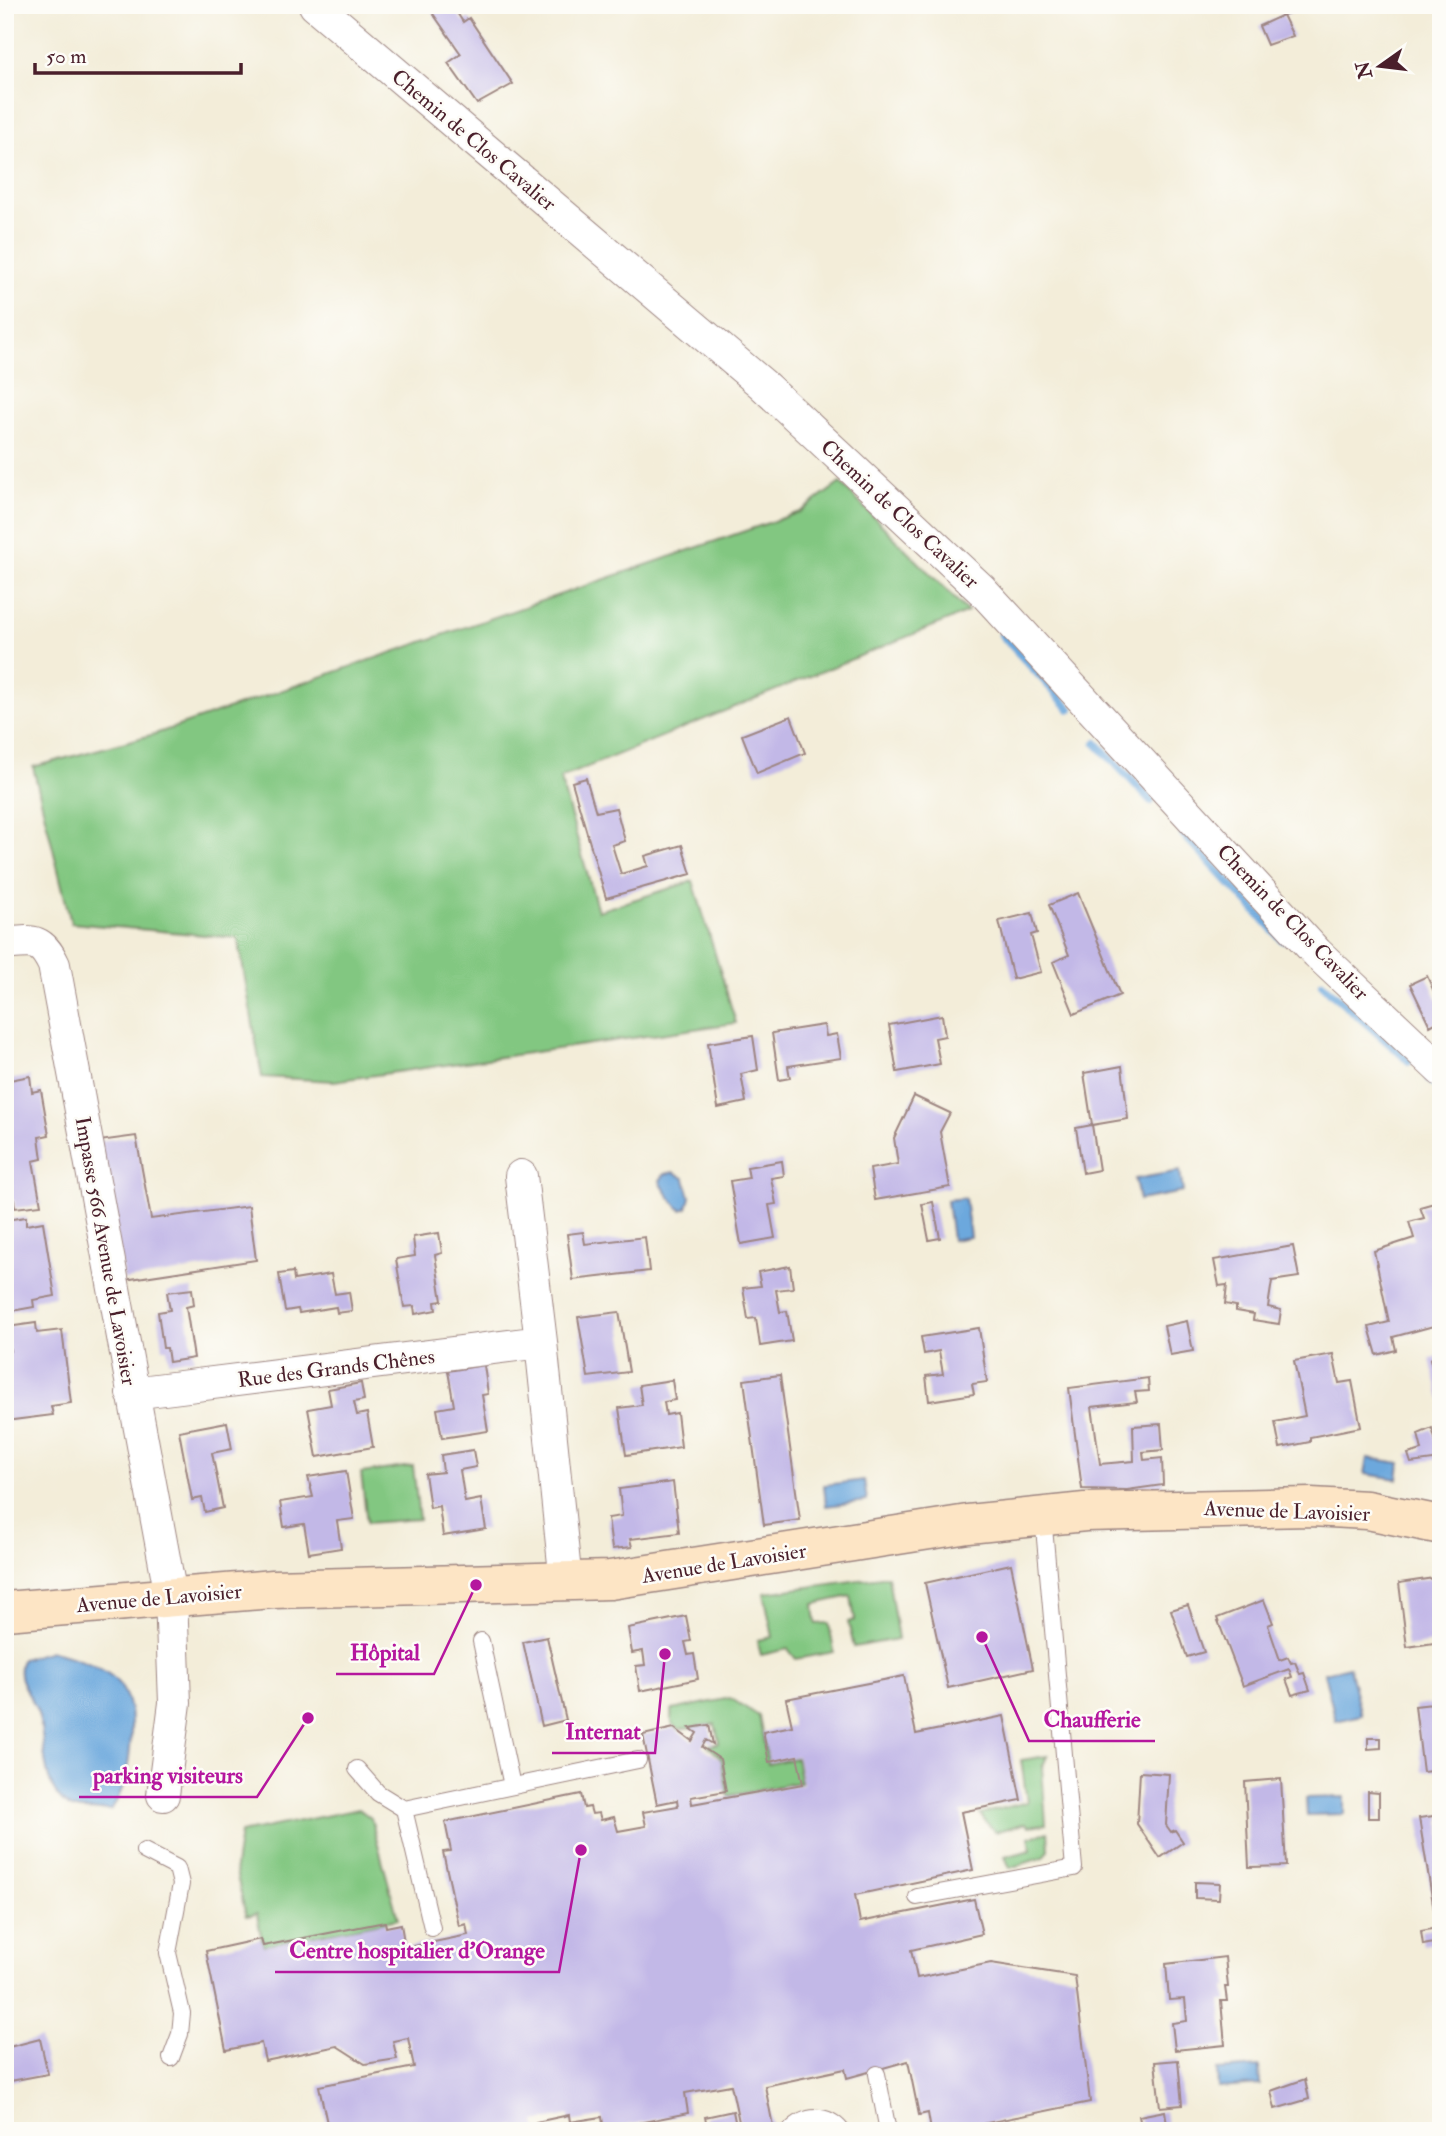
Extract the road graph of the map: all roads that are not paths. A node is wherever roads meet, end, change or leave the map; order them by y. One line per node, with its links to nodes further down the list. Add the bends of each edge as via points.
1 (315, 5): 3 (street, Chemin de Clos Cavalier, via 762,384 982,590 1317,953)
2 (5, 944): 6 (street, Impasse 566 Avenue de Lavoisier, via 32,941 46,949 54,965)
3 (1441, 1070)
4 (521, 1176): 5 (street)
5 (541, 1342): 6 (street, Rue des Grands Chênes); 9 (street)
6 (132, 1393): 10 (street, Impasse 566 Avenue de Lavoisier)
7 (1043, 1516): 8 (street, Avenue de Lavoisier, via 1311,1507 1367,1510); 9 (street, Avenue de Lavoisier, via 916,1531 695,1569); 19 (lane, via 1074,1868)
8 (1441, 1525)
9 (566, 1583): 10 (street, Avenue de Lavoisier, via 273,1589)
10 (171, 1596): 11 (street, Avenue de Lavoisier); 16 (street, Impasse 566 Avenue de Lavoisier, via 175,1703)
11 (5, 1611)
12 (481, 1641): 15 (lane)
13 (638, 1760): 15 (lane)
14 (357, 1769): 17 (lane, via 378,1793)
15 (512, 1786): 17 (lane)
16 (163, 1795)
17 (404, 1809): 20 (lane)
18 (144, 1851): 21 (lane, via 177,1868 181,1884 168,1953 182,2013)
19 (917, 1897)
20 (432, 1928)
21 (171, 2058)
22 (877, 2074): 25 (lane)
23 (790, 2131): 24 (lane, via 817,2117 828,2119)
24 (842, 2131)
25 (888, 2131)

